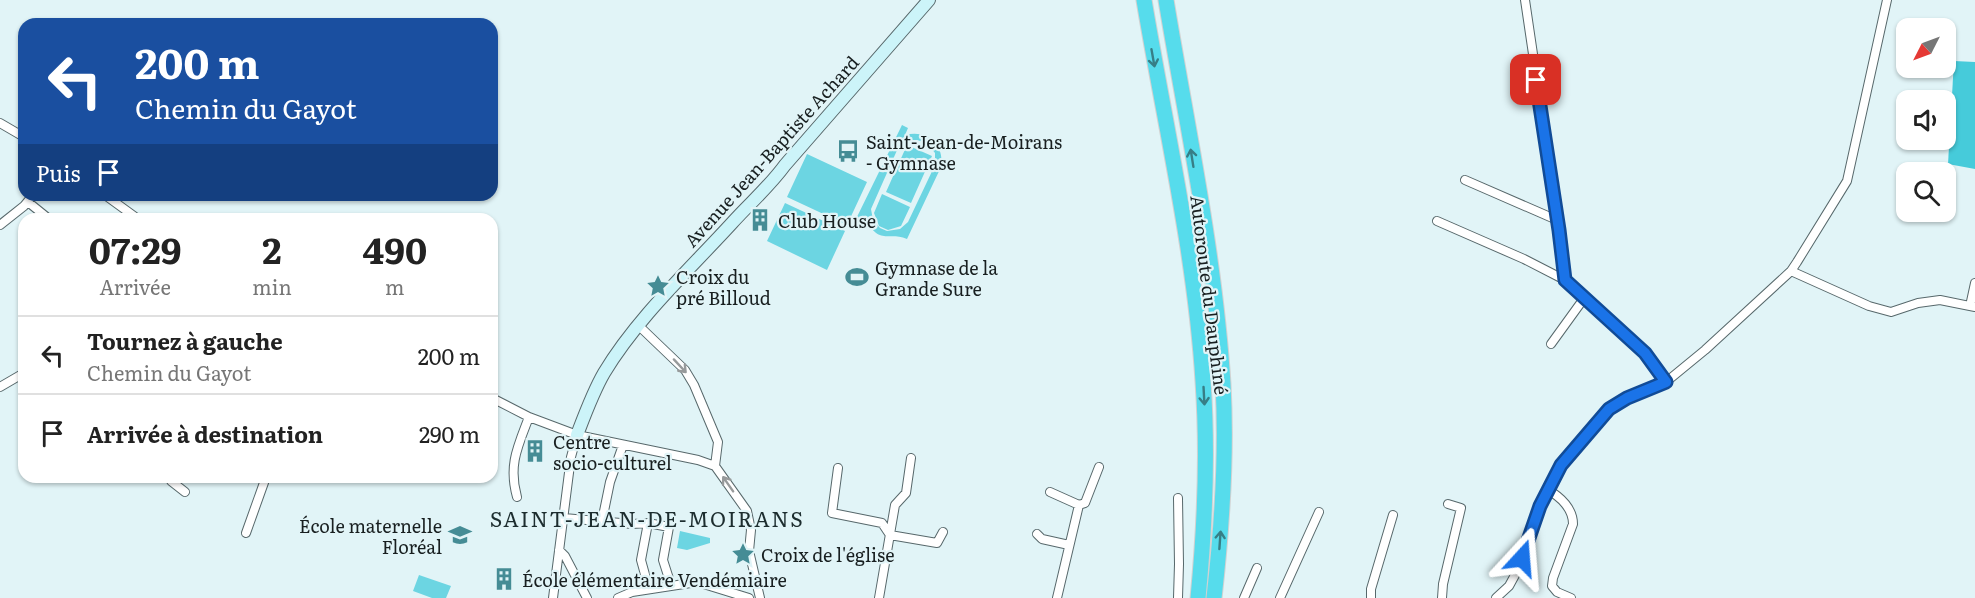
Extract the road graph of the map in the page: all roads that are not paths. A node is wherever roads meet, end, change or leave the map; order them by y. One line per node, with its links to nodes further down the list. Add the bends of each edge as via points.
1 (929, 0): 23 (street, Avenue Jean-Baptiste Achard, via 772,183)
2 (1144, 0): 67 (highway, Autoroute du Dauphiné, one-way to 67, via 1191,275 1203,378 1205,497)
3 (1166, 0): 68 (highway, Autoroute du Dauphiné, one-way to 3, via 1224,465 1222,384 1212,282)
4 (1525, 0): 15 (street)
5 (1887, 0): 18 (street, via 1847,181)
6 (3, 124): 7 (street); 8 (street)
7 (18, 133)
8 (0, 136)
9 (1465, 180): 15 (street)
10 (27, 201): 17 (street)
11 (33, 201): 13 (street)
12 (113, 201): 14 (street)
13 (44, 213)
14 (130, 213)
15 (1557, 220): 19 (street)
16 (1437, 222): 19 (street)
17 (0, 225)
18 (1791, 271): 22 (street, via 1891,312 1940,300); 26 (street)
19 (1565, 280): 21 (street)
20 (1975, 283): 22 (street)
21 (1585, 297): 24 (street); 26 (street, via 1645,353)
22 (1972, 306)
23 (638, 325): 30 (street, Avenue Jean-Baptiste Achard, via 605,371); 33 (street, one-way to 33, via 686,370 718,442)
24 (1551, 344)
25 (18, 376): 27 (street)
26 (1666, 382): 38 (street, via 1609,409 1561,465)
27 (0, 387)
28 (498, 401): 29 (street)
29 (529, 417): 30 (street); 41 (street, via 514,454 512,471)
30 (577, 435): 31 (street); 47 (street)
31 (623, 445): 33 (street); 48 (street)
32 (911, 458): 53 (street, via 906,492 895,505)
33 (715, 466): 63 (street, one-way to 33, via 749,551 751,530 747,511)
34 (1099, 467): 44 (street, via 1085,503)
35 (838, 468): 53 (street, via 832,513 882,523)
36 (174, 483): 39 (street)
37 (264, 483): 51 (street)
38 (1548, 490): 73 (street, via 1515,575); 74 (street, via 1573,515 1552,586)
39 (185, 492)
40 (1050, 492): 44 (street)
41 (517, 497)
42 (1178, 498): 66 (street)
43 (1448, 504): 72 (street, via 1461,508)
44 (1079, 505): 54 (street)
45 (1319, 512): 70 (street)
46 (1393, 515): 71 (street)
47 (564, 518): 48 (street); 55 (street)
48 (602, 522): 49 (street)
49 (648, 523): 57 (street, via 669,527 663,560); 58 (street, via 641,560)
50 (943, 532): 53 (street, via 937,543)
51 (246, 533)
52 (1037, 534): 54 (street, via 1042,539)
53 (890, 535): 64 (street)
54 (1069, 545): 65 (street)
55 (559, 550): 59 (street); 60 (street)
56 (1257, 568): 69 (street)
57 (670, 585): 58 (street); 62 (street, via 697,582)
58 (649, 589): 61 (street)
59 (553, 598)
60 (587, 598)
61 (618, 598)
62 (749, 598)
63 (760, 598)
64 (879, 598)
65 (1057, 598)
66 (1178, 598)
67 (1198, 598)
68 (1214, 598)
69 (1244, 598)
70 (1280, 598)
71 (1371, 598)
72 (1442, 598)
73 (1496, 598)
74 (1571, 598)

